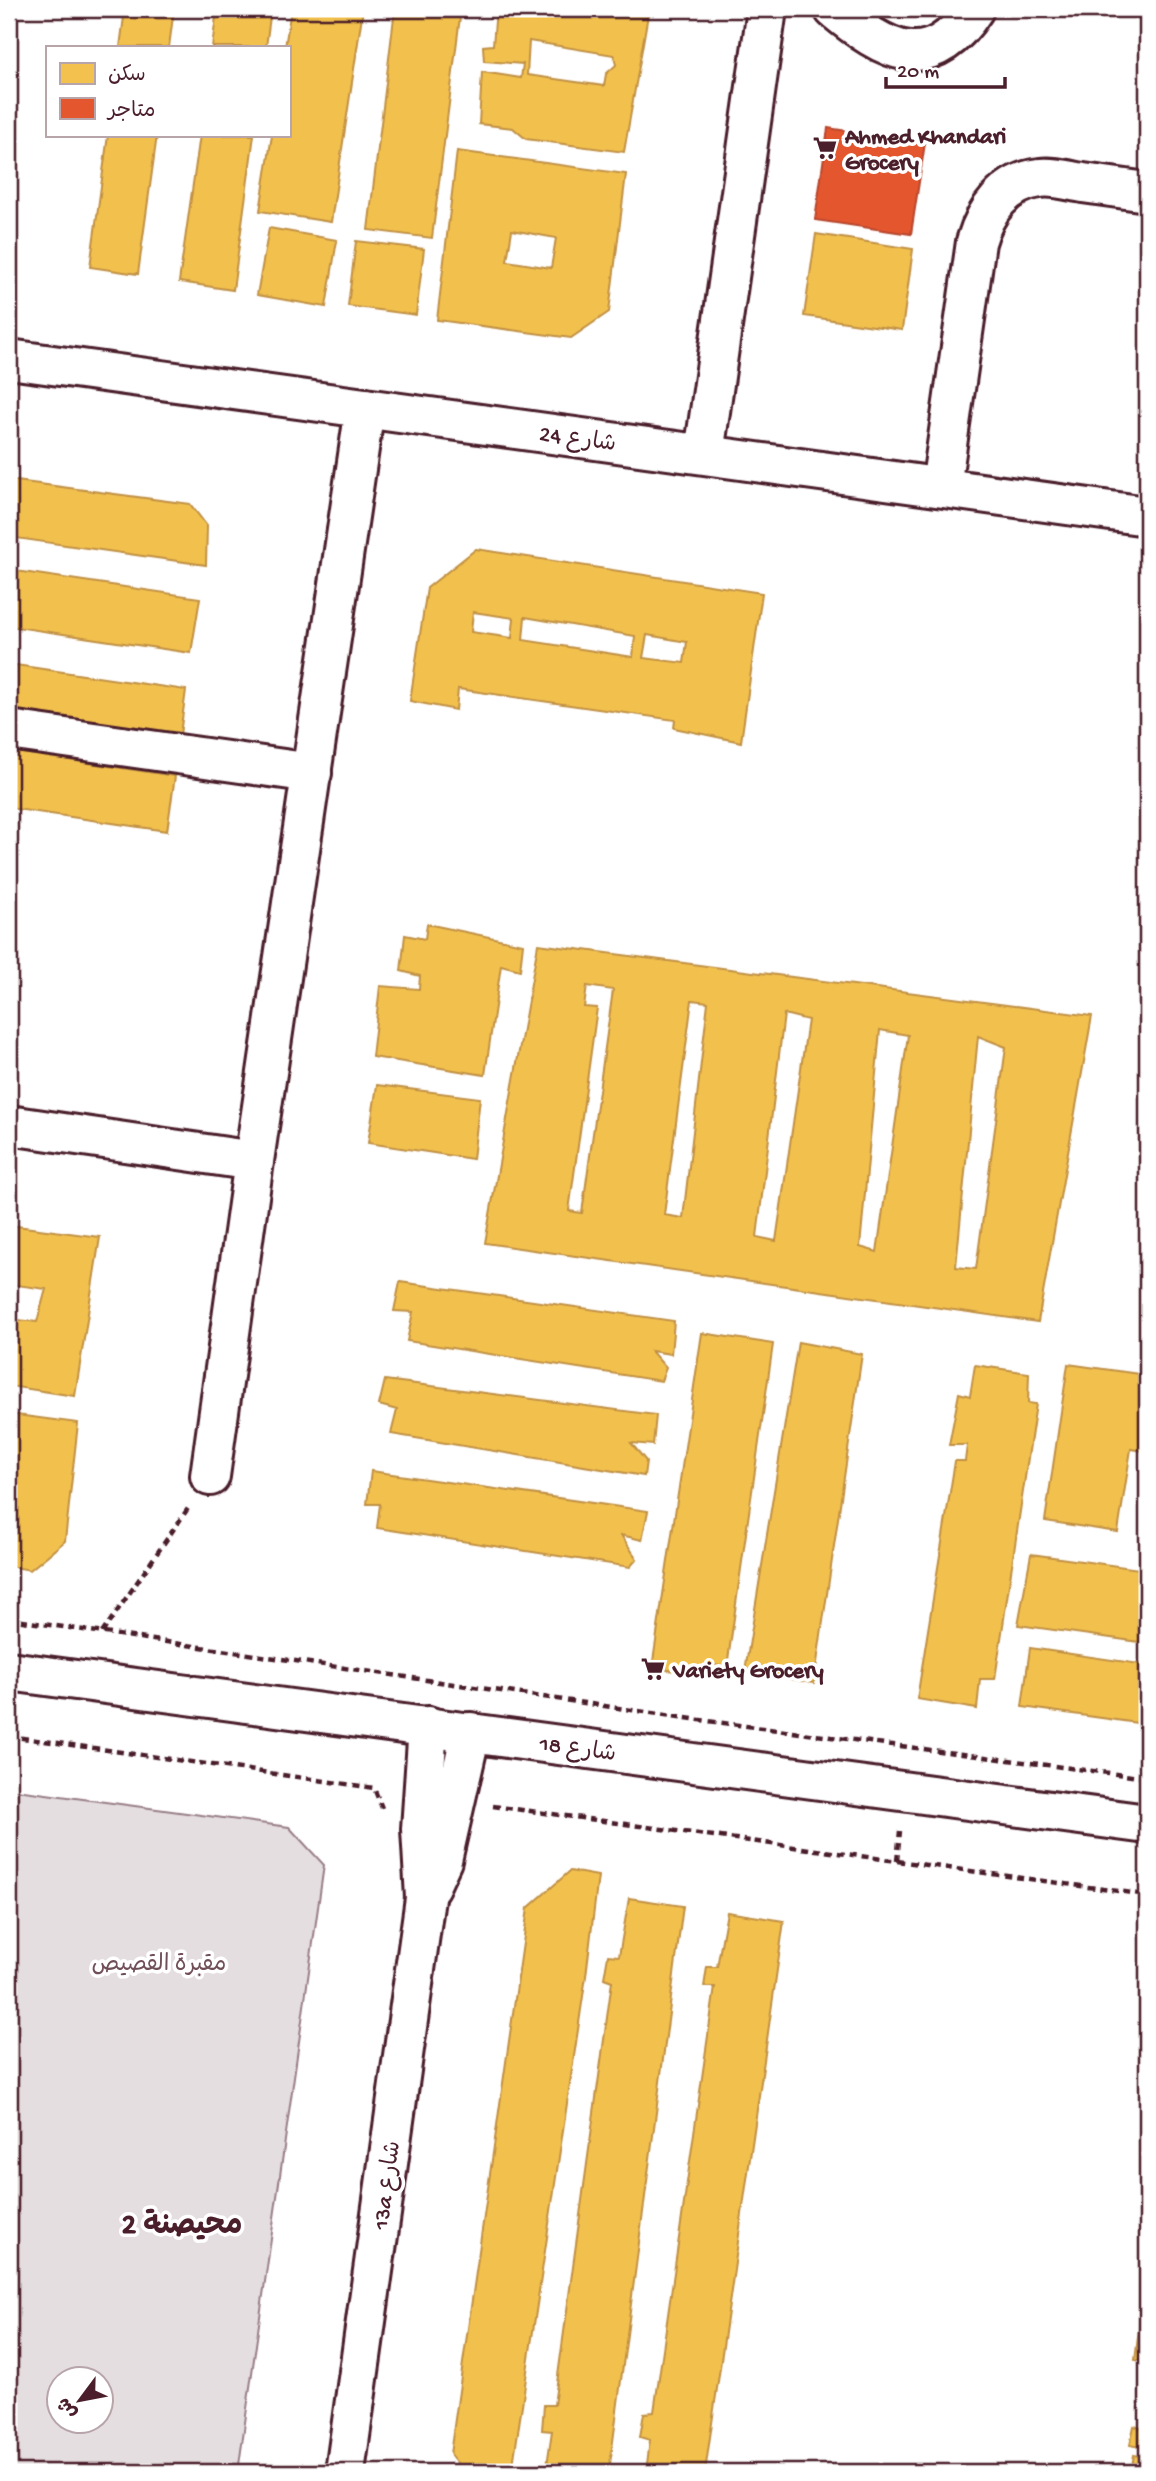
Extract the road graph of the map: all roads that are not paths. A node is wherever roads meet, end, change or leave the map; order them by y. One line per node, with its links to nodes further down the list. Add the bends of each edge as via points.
1 (767, 9): 7 (street)
2 (834, 9): 3 (street, via 895,49 914,51 928,50 952,37)
3 (974, 9)
4 (1147, 192): 8 (street, via 1042,177 1023,182 992,206 976,242)
5 (9, 359): 6 (street, شارع 24)
6 (365, 408): 7 (street, شارع 24); 11 (street)
7 (704, 454): 8 (street, شارع 24)
8 (941, 487): 9 (street, شارع 24)
9 (1147, 516)
10 (9, 730): 11 (street)
11 (312, 773): 13 (street)
12 (9, 1125): 13 (street)
13 (254, 1161): 14 (street)
14 (210, 1476)
15 (9, 1671): 16 (street, شارع 18)
16 (428, 1726): 17 (street, شارع 18); 19 (street, 13a شارع, via 421,1829)
17 (471, 1732): 18 (street, شارع 18); 19 (street, 13a شارع, via 442,1860)
18 (1147, 1824)
19 (425, 1898): 20 (street, 13a شارع)
20 (345, 2472)

